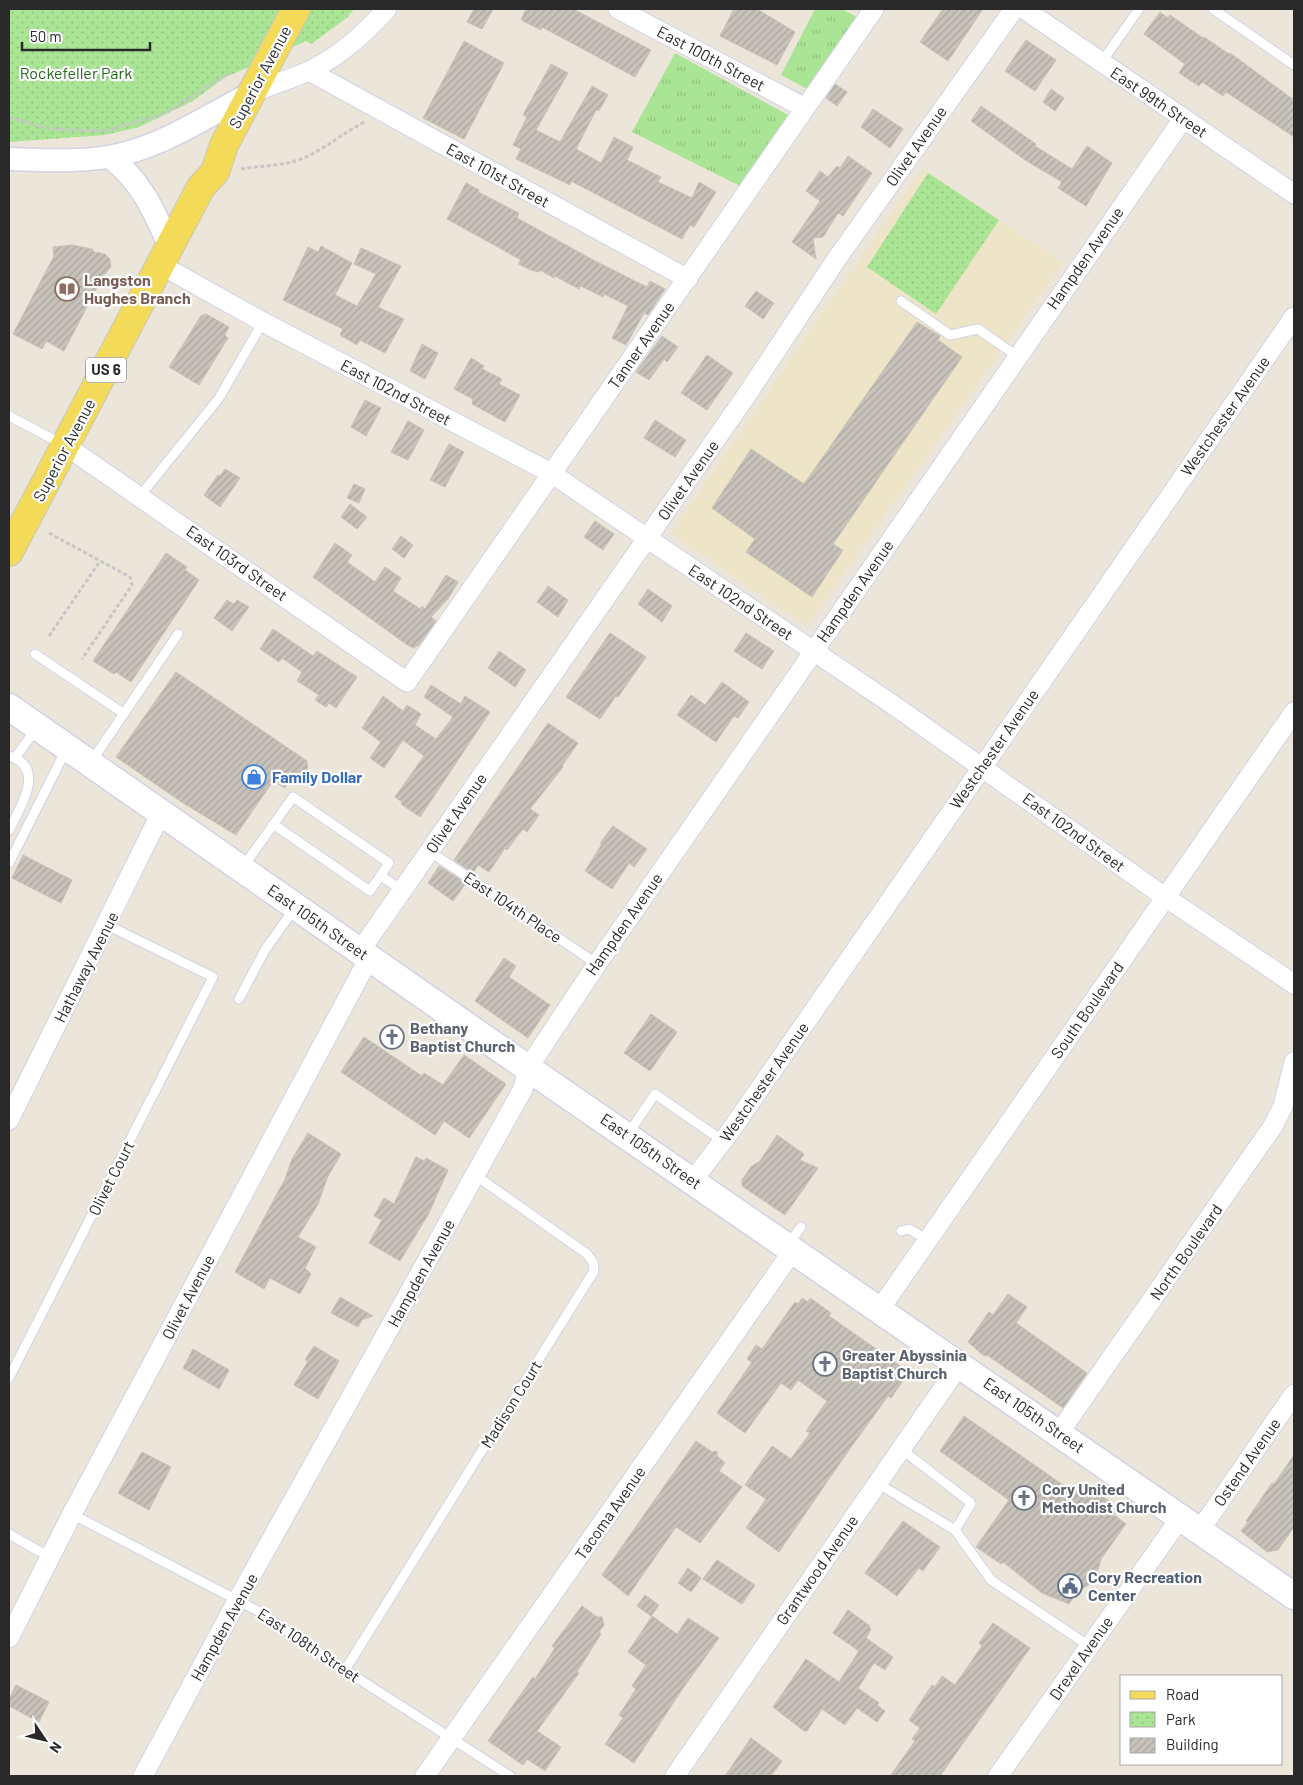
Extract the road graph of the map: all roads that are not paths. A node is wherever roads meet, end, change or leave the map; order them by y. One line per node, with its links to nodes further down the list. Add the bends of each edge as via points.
1 (296, 9): 12 (main road, Superior Avenue / US 6)
2 (387, 9): 11 (street, via 344,50)
3 (618, 9): 13 (street, East 100th Street)
4 (874, 9): 13 (street, Tanner Avenue)
5 (1014, 9): 29 (street, Olivet Avenue, via 836,260)
6 (1024, 9): 9 (street, East 99th Street)
7 (1139, 9): 9 (lane)
8 (1213, 9): 10 (lane)
9 (1102, 63): 14 (street, East 99th Street)
10 (1294, 66)
11 (309, 71): 12 (street); 19 (street, East 101st Street)
12 (252, 93): 15 (street, via 153,144); 18 (main road, Superior Avenue / US 6, via 224,145 215,172 202,188)
13 (805, 108): 19 (street, Tanner Avenue)
14 (1183, 119): 17 (street, East 99th Street); 23 (street, Hampden Avenue)
15 (110, 157): 16 (street); 18 (street, via 128,170 142,189)
16 (9, 159)
17 (1294, 194)
18 (165, 256): 22 (street, East 102nd Street); 25 (main road, Superior Avenue / US 6)
19 (688, 279): 26 (street, Tanner Avenue)
20 (901, 300): 23 (lane, via 950,334 978,329)
21 (1294, 317): 41 (street, Westchester Avenue)
22 (263, 322): 26 (street, East 102nd Street); 27 (lane, via 219,398)
23 (1017, 356): 31 (street, Hampden Avenue)
24 (9, 416): 25 (lane)
25 (66, 446): 27 (street, East 103rd Street); 28 (main road, Superior Avenue / US 6)
26 (551, 473): 29 (street, East 102nd Street); 33 (street, Tanner Avenue)
27 (140, 496): 33 (street, East 103rd Street)
28 (12, 537)
29 (648, 538): 31 (street, East 102nd Street); 45 (street, Olivet Avenue)
30 (178, 634): 36 (lane)
31 (814, 651): 41 (street, East 102nd Street); 54 (street, Hampden Avenue)
32 (35, 654): 36 (lane)
33 (407, 682)
34 (9, 706): 37 (main road, East 105th Street)
35 (1294, 712): 50 (street, South Boulevard)
36 (123, 713): 40 (lane)
37 (37, 726): 38 (main road, East 105th Street); 39 (lane)
38 (67, 747): 40 (main road, East 105th Street); 46 (lane)
39 (12, 757): 44 (lane, via 25,766 29,785 26,798)
40 (91, 764): 42 (main road, East 105th Street)
41 (982, 766): 50 (street, East 102nd Street); 61 (street, Westchester Avenue)
42 (161, 813): 47 (main road, East 105th Street); 52 (street, Hathaway Avenue)
43 (273, 824): 47 (lane); 48 (lane, via 370,891); 48 (lane, via 292,796 390,863)
44 (9, 830)
45 (429, 851): 49 (street, Olivet Avenue); 54 (lane, East 104th Place)
46 (9, 863)
47 (242, 869): 51 (main road, East 105th Street)
48 (381, 876): 49 (lane)
49 (402, 890): 53 (street, Olivet Avenue)
50 (1165, 897): 55 (street, East 102nd Street); 66 (street, South Boulevard)
51 (296, 906): 53 (main road, East 105th Street); 56 (lane, via 264,950)
52 (107, 925): 59 (street, Hathaway Avenue); 69 (lane, Olivet Court, via 213,977)
53 (364, 954): 58 (main road, East 105th Street); 74 (street, Olivet Avenue)
54 (597, 964): 58 (street, Hampden Avenue)
55 (1294, 984)
56 (239, 1000)
57 (1294, 1062): 71 (street, North Boulevard, via 1283,1106 1273,1126)
58 (528, 1068): 60 (main road, East 105th Street); 62 (street, Hampden Avenue, via 524,1087)
59 (9, 1120)
60 (628, 1135): 61 (lane, via 655,1094); 63 (main road, East 105th Street)
61 (723, 1141): 63 (street, Westchester Avenue)
62 (475, 1175): 80 (street, Hampden Avenue); 83 (lane, Madison Court, via 587,1254 593,1262 594,1271)
63 (693, 1180): 65 (main road, East 105th Street)
64 (901, 1231): 66 (lane, via 909,1229)
65 (794, 1240): 67 (main road, East 105th Street); 84 (street, Tacoma Avenue)
66 (928, 1240): 67 (street, South Boulevard)
67 (880, 1309): 68 (main road, East 105th Street)
68 (960, 1364): 71 (main road, East 105th Street); 72 (street, Grantwood Avenue)
69 (9, 1378)
70 (1294, 1394): 75 (street, Ostend Avenue)
71 (1059, 1433): 75 (main road, East 105th Street)
72 (901, 1449): 73 (street, Grantwood Avenue); 76 (lane, via 970,1502)
73 (877, 1483): 76 (lane); 88 (street, Grantwood Avenue)
74 (72, 1514): 78 (street, Olivet Avenue); 80 (lane, East 108th Street)
75 (1191, 1523): 79 (main road, East 105th Street); 82 (street, Drexel Avenue)
76 (955, 1530): 82 (lane, via 991,1580)
77 (9, 1534): 78 (lane)
78 (51, 1558): 81 (street, Olivet Avenue)
79 (1292, 1590)
80 (237, 1601): 83 (lane, East 108th Street, via 258,1611); 85 (street, Hampden Avenue)
81 (9, 1638)
82 (1089, 1646): 89 (street, Drexel Avenue)
83 (345, 1670): 84 (lane, East 108th Street)
84 (452, 1737): 86 (street, Tacoma Avenue); 87 (lane, East 108th Street)
85 (143, 1776)
86 (425, 1776)
87 (510, 1776)
88 (675, 1776)
89 (998, 1776)

